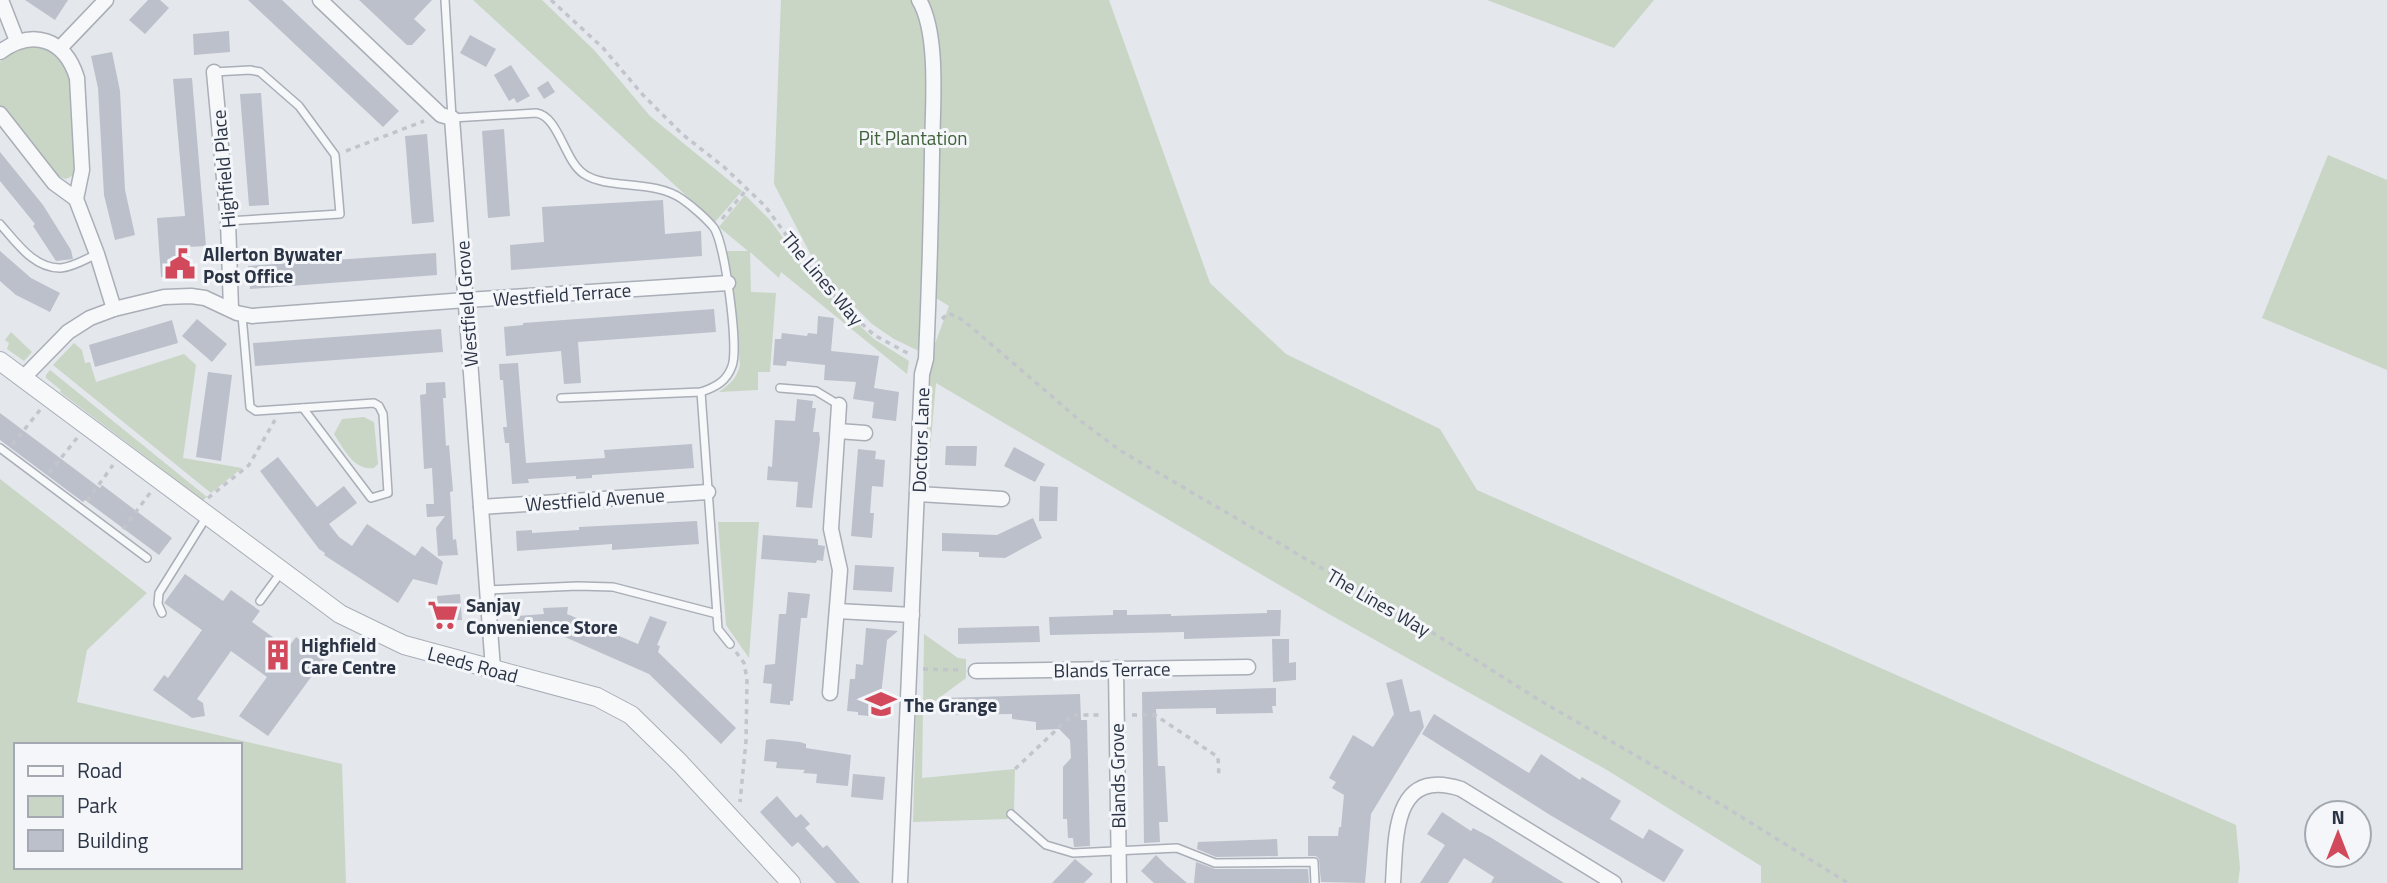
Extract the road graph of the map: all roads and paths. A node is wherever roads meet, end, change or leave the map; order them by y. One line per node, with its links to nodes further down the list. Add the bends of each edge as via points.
1 (1, 0): 7 (street)
2 (106, 0): 8 (street)
3 (320, 0): 12 (street)
4 (445, 0): 12 (lane)
5 (551, 0): 14 (path, The Lines Way, via 603,48 682,134)
6 (919, 0): 24 (street, Doctors Lane, via 933,61)
7 (17, 41): 8 (street, via 40,39); 9 (street)
8 (60, 48): 15 (street, via 77,78 82,170)
9 (0, 52)
10 (214, 72): 13 (lane, via 250,70 264,75 299,106); 16 (street, Highfield Place)
11 (0, 114): 15 (street, via 54,183)
12 (446, 116): 13 (path); 18 (lane, via 545,115 583,174 680,198); 21 (street, Westfield Grove)
13 (335, 155): 16 (lane, via 340,214)
14 (746, 190): 18 (path); 25 (path, The Lines Way, via 765,206 842,305 874,335)
15 (76, 199): 19 (street)
16 (228, 221): 23 (street, Highfield Place)
17 (0, 224): 19 (lane, via 27,255 46,265 61,268)
18 (714, 229): 20 (lane)
19 (97, 254): 22 (street)
20 (728, 284): 21 (street, Westfield Terrace); 29 (lane, via 734,363 716,387)
21 (466, 300): 23 (street, Westfield Terrace, via 252,316); 45 (street, Westfield Grove)
22 (114, 309): 23 (street, via 178,295 205,298); 27 (street, via 68,332)
23 (236, 312): 34 (lane, via 250,407 256,411)
24 (928, 329): 25 (street, Doctors Lane); 73 (path, The Lines Way, via 948,313 963,320 1121,451)
25 (926, 359): 43 (street, Doctors Lane)
26 (0, 361): 27 (street, Leeds Road)
27 (23, 378): 30 (street, Leeds Road)
28 (780, 388): 32 (lane, via 816,391)
29 (701, 391): 31 (lane); 42 (lane)
30 (49, 398): 35 (street, Leeds Road); 38 (path)
31 (561, 398)
32 (839, 405): 36 (street)
33 (303, 408): 33 (lane, via 379,406 388,493 371,498); 34 (lane)
34 (281, 409): 47 (path, via 249,465)
35 (86, 425): 39 (street, Leeds Road); 41 (path)
36 (838, 430): 37 (street); 53 (street, via 831,529 839,570)
37 (865, 433)
38 (3, 450): 41 (lane)
39 (122, 453): 40 (street, Leeds Road); 46 (path)
40 (160, 480): 47 (street, Leeds Road); 48 (path)
41 (44, 481): 46 (lane)
42 (708, 492): 45 (street, Westfield Avenue); 55 (lane)
43 (918, 494): 44 (street); 56 (street, Doctors Lane)
44 (1002, 499)
45 (481, 507): 51 (street, Westfield Grove)
46 (81, 509): 48 (lane)
47 (202, 511): 50 (street, Leeds Road); 54 (lane, via 159,593)
48 (118, 536): 49 (lane)
49 (147, 558)
50 (282, 571): 52 (lane); 61 (street, Leeds Road, via 340,614 404,645)
51 (487, 590): 55 (lane, via 613,587); 61 (street, Westfield Grove)
52 (260, 601)
53 (837, 611): 56 (street); 63 (street)
54 (162, 613)
55 (717, 614): 57 (lane, via 718,629)
56 (912, 615): 59 (street, Doctors Lane)
57 (730, 644): 65 (path, via 744,663 747,679)
58 (1248, 667): 60 (street, Blands Terrace)
59 (911, 668): 62 (path); 68 (street, Doctors Lane)
60 (1116, 668): 62 (street, Blands Terrace); 66 (street, Blands Grove)
61 (493, 669): 65 (street, Leeds Road, via 597,697 631,715)
62 (976, 671)
63 (830, 693)
64 (1011, 814): 66 (lane, via 1046,845 1073,853)
65 (737, 825): 67 (street, Leeds Road)
66 (1118, 851): 69 (street, Blands Grove); 70 (lane, via 1177,848 1215,863 1314,862)
67 (791, 883)
68 (900, 883)
69 (1119, 883)
70 (1315, 883)
71 (1393, 883): 72 (street, via 1400,812 1408,799 1433,785 1461,789)
72 (1614, 883)
73 (1848, 883)

